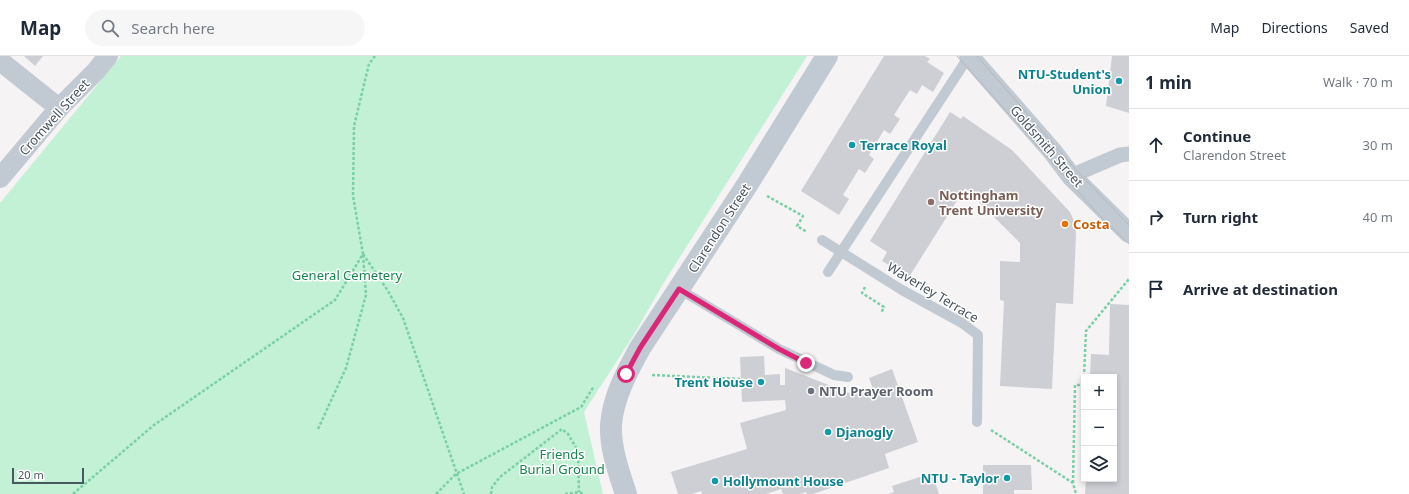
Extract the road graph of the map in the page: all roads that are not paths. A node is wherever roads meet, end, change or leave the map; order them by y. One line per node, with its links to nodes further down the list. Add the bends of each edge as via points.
1 (108, 56): 5 (street, Cromwell Street)
2 (826, 56): 13 (street, Clarendon Street, via 747,185)
3 (969, 56): 7 (street, Goldsmith Street); 11 (lane)
4 (0, 61): 5 (street)
5 (59, 108): 8 (street, Cromwell Street)
6 (1129, 154): 7 (street, via 1120,155)
7 (1071, 176): 9 (street, Goldsmith Street)
8 (0, 178)
9 (1129, 233)
10 (822, 240): 11 (lane)
11 (841, 251): 12 (lane); 15 (lane, Waverley Terrace, via 978,335)
12 (828, 272)
13 (679, 289): 14 (lane, via 779,349 834,375); 16 (street, Clarendon Street, via 640,348 619,390 611,426 613,450)
14 (848, 377)
15 (977, 422)
16 (626, 494)

